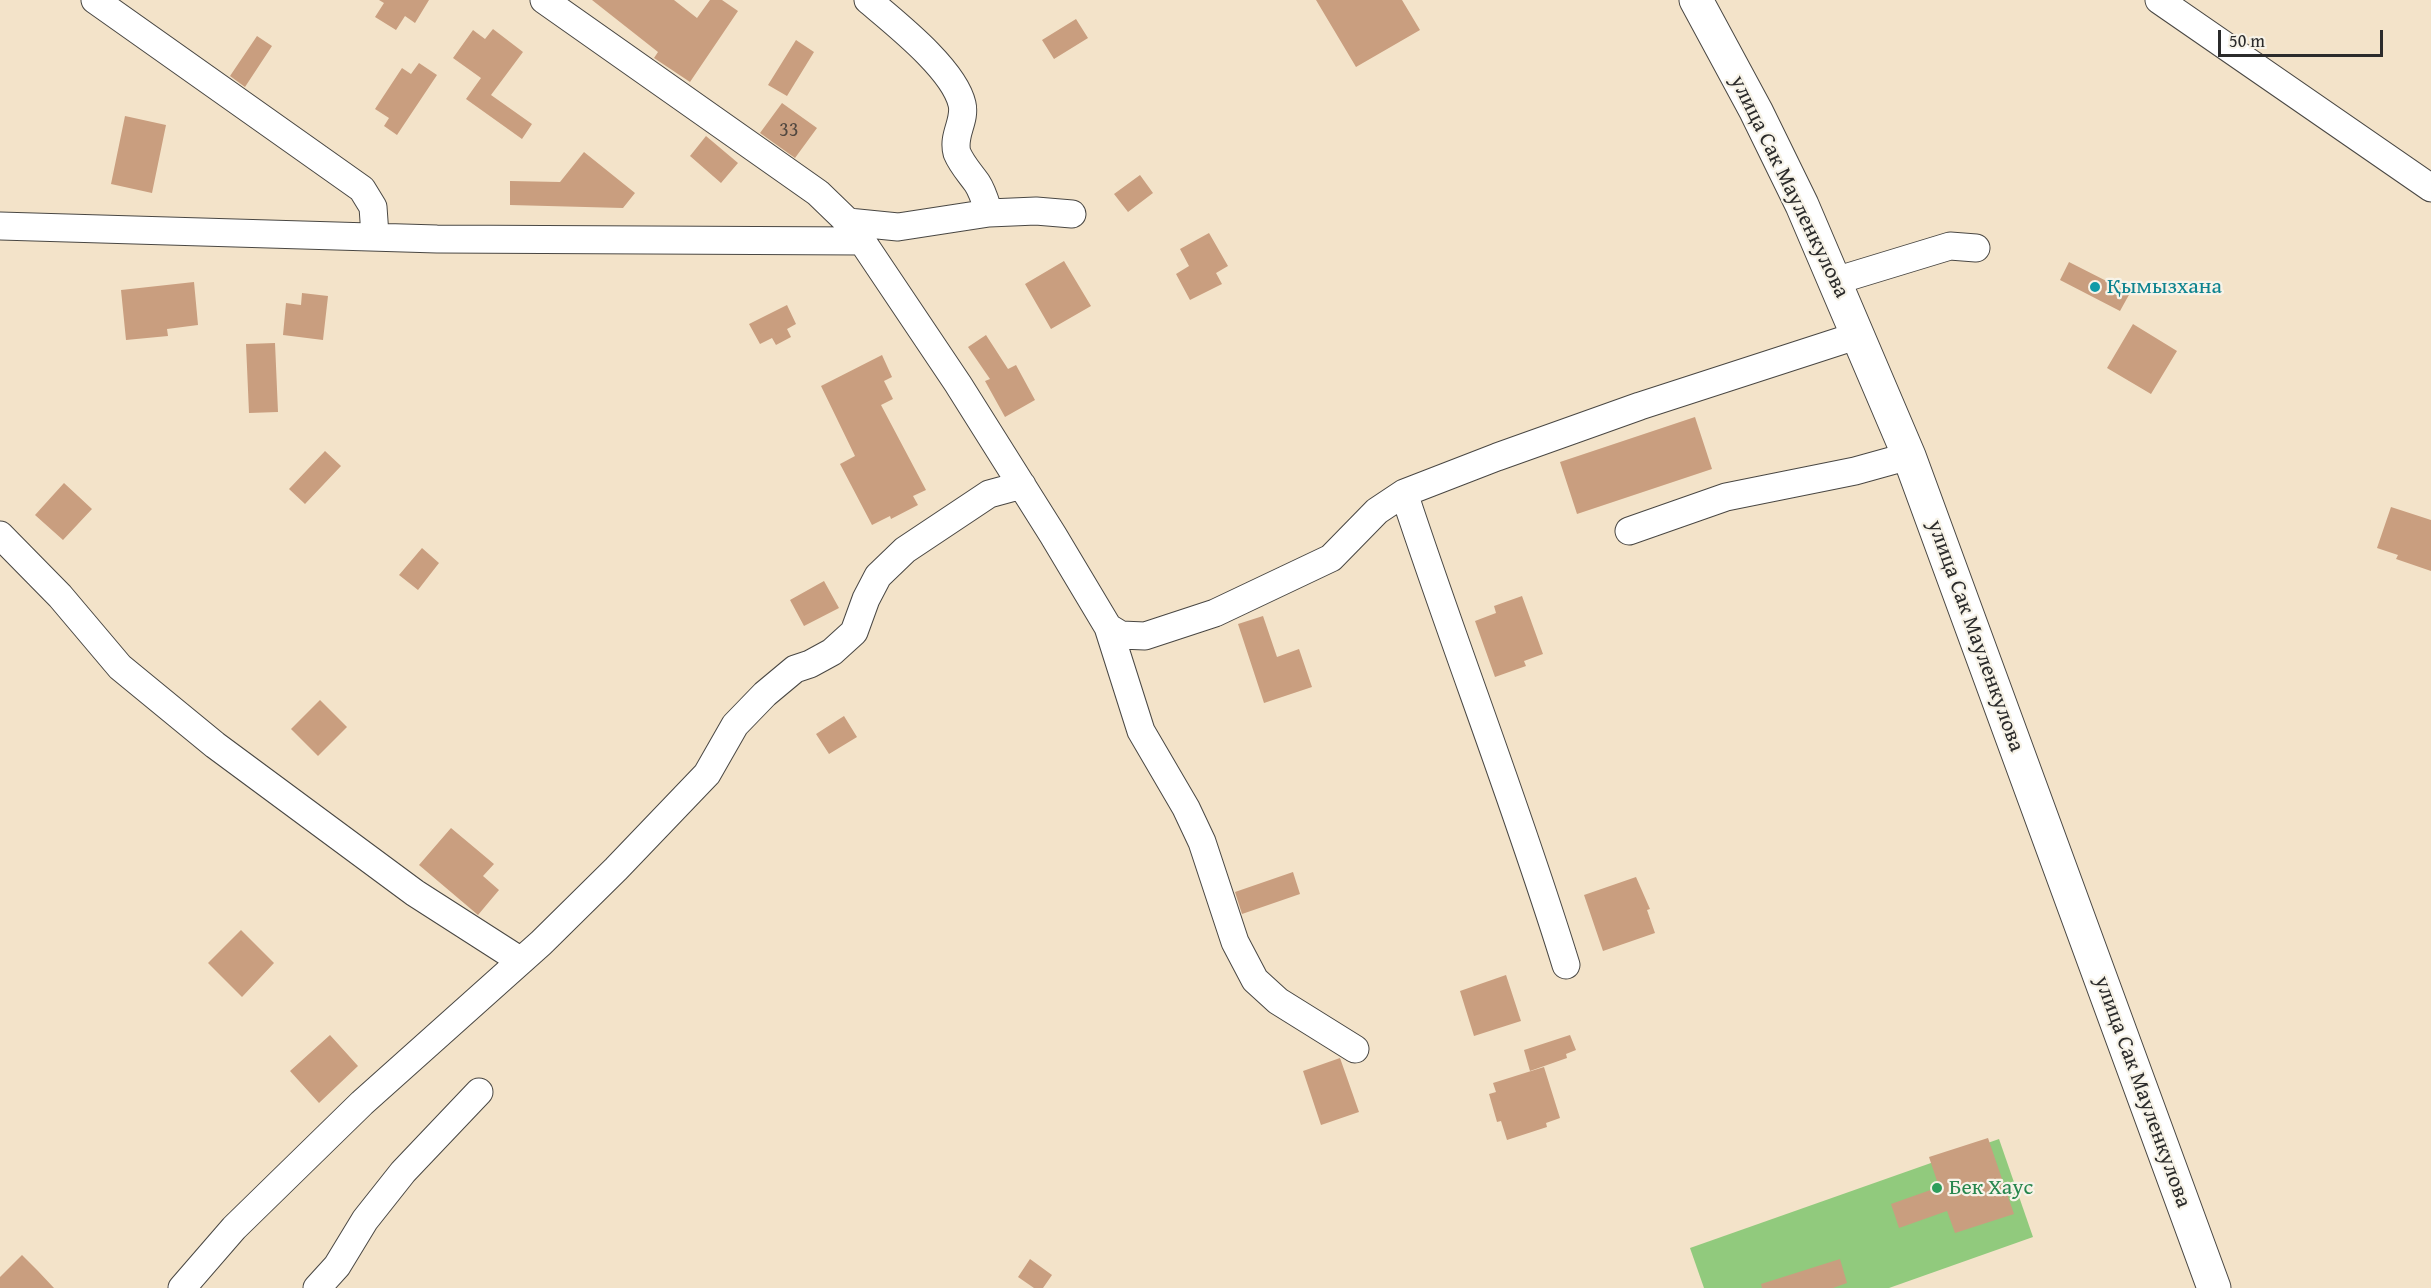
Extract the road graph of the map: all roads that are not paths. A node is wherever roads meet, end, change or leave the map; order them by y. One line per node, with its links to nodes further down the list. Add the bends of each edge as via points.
1 (96, 0): 11 (street, via 362,189 373,207)
2 (543, 0): 10 (street, via 818,192)
3 (868, 0): 7 (street, via 952,80 963,116 955,137 957,152 978,184)
4 (1696, 0): 13 (main road, улица Сак Мауленкулова, via 1756,111)
5 (2159, 0): 6 (street)
6 (2431, 188)
7 (989, 213): 8 (street); 10 (street)
8 (1072, 214)
9 (0, 226): 11 (street)
10 (855, 232): 11 (street, via 473,239); 16 (street)
11 (375, 235)
12 (1976, 248): 13 (street, via 1950,246)
13 (1835, 281): 14 (main road, улица Сак Мауленкулова)
14 (1859, 335): 15 (main road, улица Сак Мауленкулова); 17 (street, via 1640,406)
15 (1909, 456): 18 (street, via 1726,497); 27 (main road, улица Сак Мауленкулова)
16 (1022, 485): 20 (street); 21 (street, via 989,494 905,550 878,576 854,632 831,652 795,669 765,694 735,725 706,774)
17 (1404, 493): 20 (street, via 1377,511 1330,558 1280,584 1215,613 1145,636 1121,635); 22 (street)
18 (1629, 531)
19 (0, 535): 21 (street, via 60,596 120,667 215,745 415,893)
20 (1108, 627): 23 (street, via 1141,731 1202,842 1235,942 1255,980 1278,1001)
21 (521, 961): 25 (street, via 362,1102 234,1228)
22 (1566, 965)
23 (1355, 1049)
24 (479, 1092): 26 (street, via 403,1172)
25 (182, 1288)
26 (317, 1288)
27 (2214, 1288)

